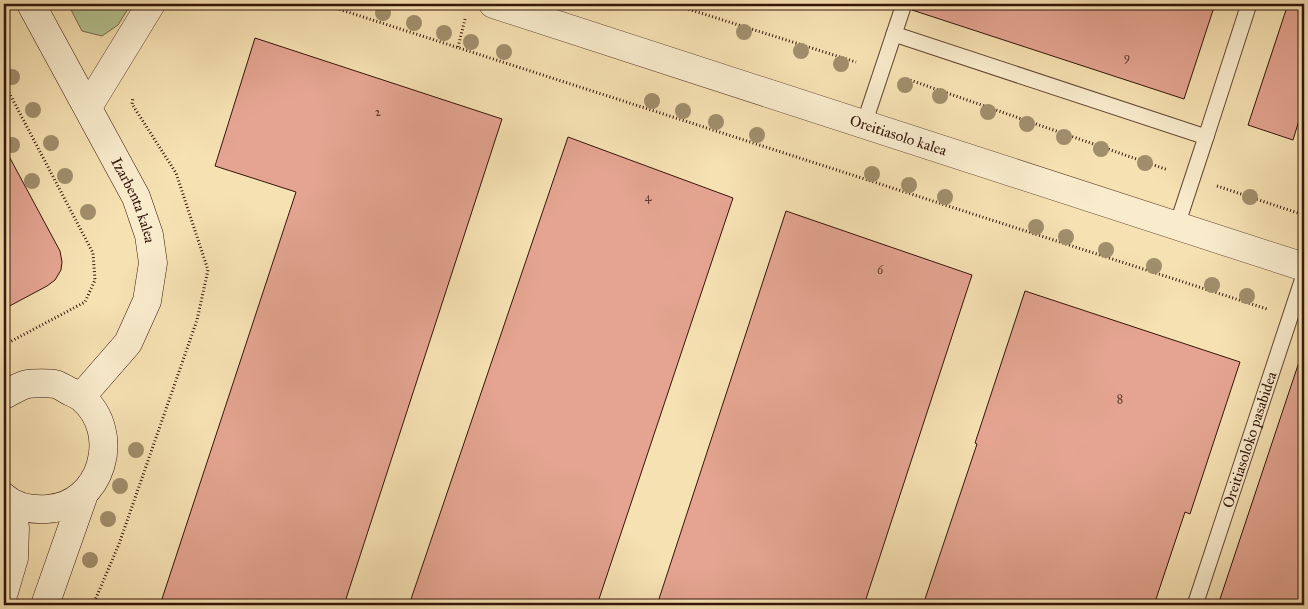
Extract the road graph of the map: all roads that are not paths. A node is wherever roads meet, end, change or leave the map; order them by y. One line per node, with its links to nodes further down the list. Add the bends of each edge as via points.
1 (31, 4): 7 (street, Izarbenta kalea)
2 (151, 4): 7 (street)
3 (493, 4): 8 (street, Oreitiasolo kalea)
4 (904, 4): 6 (lane)
5 (1249, 4): 9 (lane)
6 (894, 34): 8 (lane); 9 (lane)
7 (88, 107): 14 (street, Izarbenta kalea, via 136,197 149,235 153,263 147,301 128,343)
8 (864, 124): 10 (street, Oreitiasolo kalea)
9 (1206, 137): 10 (lane)
10 (1177, 225): 11 (street, Oreitiasolo kalea)
11 (1304, 267)
12 (1304, 275): 19 (lane, Oreitiasoloko pasabidea)
13 (4, 395): 14 (street, via 28,384 56,384)
14 (81, 397): 15 (street, via 95,413 103,434 104,456 97,476)
15 (84, 494): 16 (street, via 53,509 36,510); 18 (street)
16 (7, 500): 17 (street, via 16,528 14,558)
17 (4, 592)
18 (45, 605)
19 (1195, 605)

